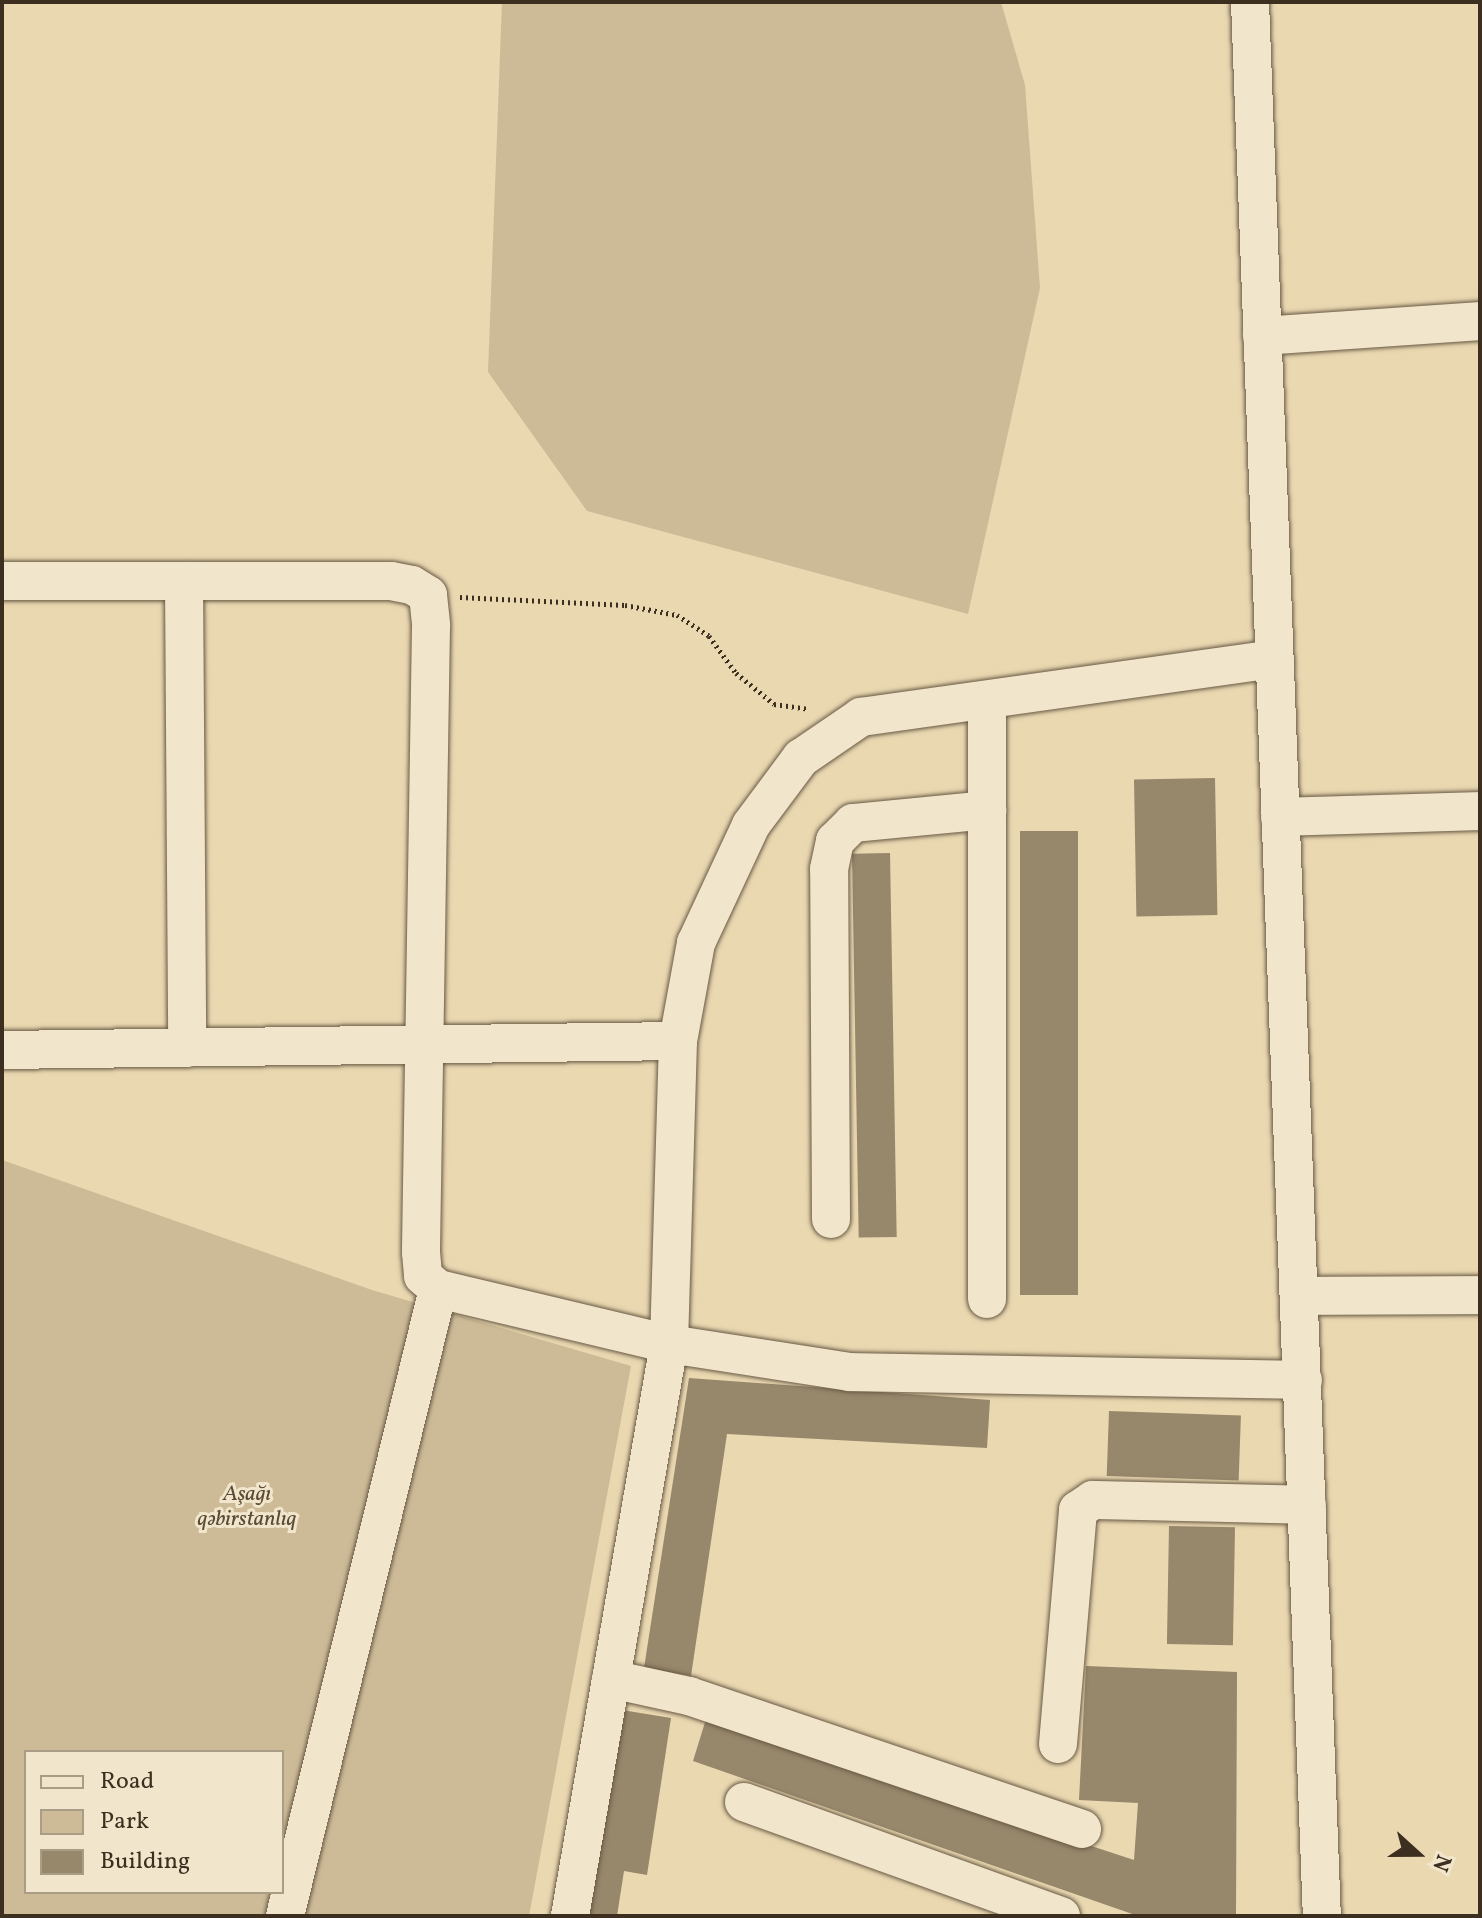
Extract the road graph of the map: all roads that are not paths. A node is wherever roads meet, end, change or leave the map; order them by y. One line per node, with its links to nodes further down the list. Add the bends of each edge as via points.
1 (1250, 2): 3 (street)
2 (1480, 321): 3 (street)
3 (1262, 336): 6 (street)
4 (2, 581): 5 (street)
5 (184, 581): 12 (street, via 391,581 428,595); 13 (street)
6 (1273, 659): 7 (street); 10 (street)
7 (987, 701): 8 (street); 11 (street, via 861,717 801,758 751,825 696,943)
8 (987, 810): 15 (street, via 853,823 835,841 829,869); 19 (street)
9 (1480, 811): 10 (street)
10 (1280, 817): 18 (street)
11 (678, 1041): 12 (street); 20 (street)
12 (426, 1043): 13 (street); 16 (street, via 421,1252 423,1276)
13 (187, 1048): 14 (street)
14 (2, 1050)
15 (831, 1219)
16 (438, 1289): 20 (street); 27 (street)
17 (1480, 1295): 18 (street)
18 (1299, 1296): 21 (street)
19 (987, 1299)
20 (669, 1344): 21 (street, via 849,1372); 23 (street)
21 (1303, 1380): 22 (street)
22 (1307, 1505): 24 (street, via 1093,1500 1078,1510); 30 (street)
23 (611, 1679): 26 (street, via 689,1696); 28 (street)
24 (1058, 1744)
25 (744, 1802): 29 (street)
26 (1082, 1829)
27 (285, 1916)
28 (570, 1916)
29 (1061, 1916)
30 (1322, 1916)

